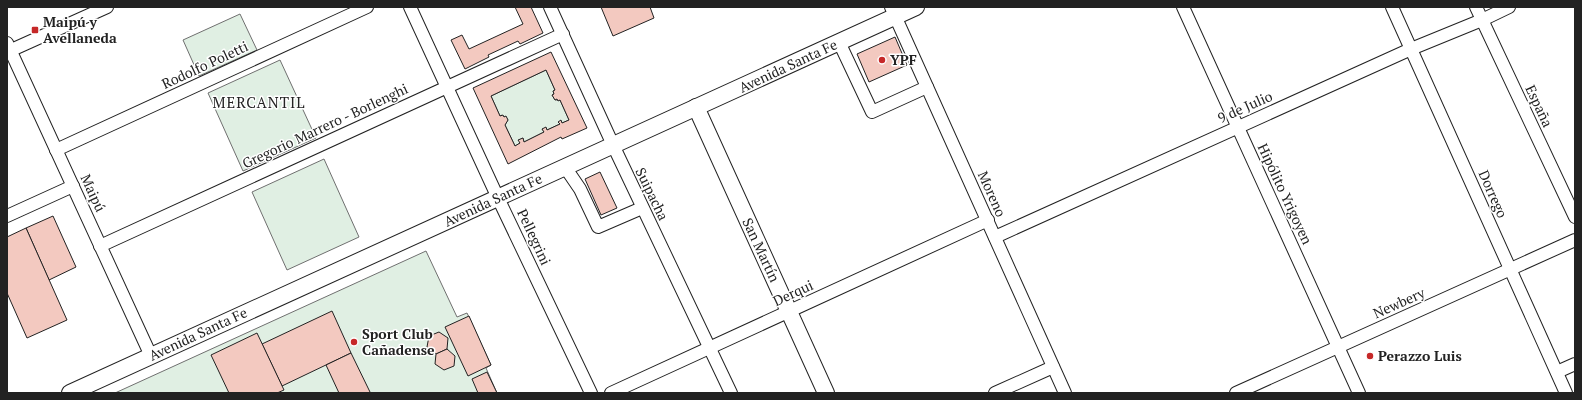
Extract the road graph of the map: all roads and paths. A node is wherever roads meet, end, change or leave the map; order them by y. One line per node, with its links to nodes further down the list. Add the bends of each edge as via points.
1 (107, 7): 14 (street)
2 (367, 7): 21 (street, Rodolfo Poletti)
3 (410, 7): 16 (street, Pellegrini)
4 (550, 7): 12 (street, Suipacha)
5 (916, 7): 10 (main road, Avenida Santa Fe)
6 (1183, 7): 19 (street, Hipólito Yrigoyen)
7 (1392, 7): 15 (street, Dorrego)
8 (1476, 7): 11 (street, España)
9 (1509, 7): 11 (street, 9 de Julio)
10 (893, 12): 13 (main road, Avenida Santa Fe); 17 (street, Moreno)
11 (1482, 20): 15 (street, 9 de Julio); 27 (street, España)
12 (563, 34): 16 (street, Gregorio Marrero - Borlenghi); 20 (street, Suipacha)
13 (839, 42): 17 (street, via 872,112); 18 (main road, Avenida Santa Fe)
14 (8, 49): 21 (street, Maipú)
15 (1410, 49): 19 (street, 9 de Julio); 32 (street, Dorrego)
16 (448, 87): 24 (street, Pellegrini); 31 (street, Gregorio Marrero - Borlenghi)
17 (927, 87): 28 (street, Moreno)
18 (696, 107): 20 (main road, Avenida Santa Fe); 33 (main road, San Martín)
19 (1238, 127): 29 (street, 9 de Julio); 34 (street, Hipólito Yrigoyen)
20 (612, 145): 22 (main road, Avenida Santa Fe); 25 (street, Suipacha)
21 (56, 150): 23 (street, Maipú)
22 (565, 167): 24 (main road, Avenida Santa Fe); 25 (street, via 580,189 598,227)
23 (73, 186): 26 (street); 31 (street, Maipú)
24 (498, 198): 36 (main road, Avenida Santa Fe); 41 (street, Pellegrini)
25 (642, 208): 35 (street, Suipacha)
26 (7, 216)
27 (1575, 217)
28 (988, 220): 29 (street, Moreno); 33 (street, Derqui)
29 (995, 237): 38 (street, Moreno)
30 (1575, 240): 32 (street, Newbery)
31 (100, 246): 36 (street, Maipú)
32 (1510, 269): 34 (street, Newbery); 39 (street, Dorrego)
33 (789, 311): 35 (street, Derqui); 44 (main road, San Martín)
34 (1338, 347): 47 (street, Newbery); 48 (street, Hipólito Yrigoyen)
35 (709, 348): 42 (street, Derqui); 43 (street, Suipacha)
36 (151, 356): 40 (main road, Avenida Santa Fe)
37 (1575, 364): 39 (street)
38 (1053, 367): 45 (street); 46 (street, Moreno)
39 (1557, 372): 49 (street, Dorrego)
40 (70, 393)
41 (591, 393)
42 (611, 393)
43 (731, 393)
44 (826, 393)
45 (995, 393)
46 (1065, 393)
47 (1236, 393)
48 (1359, 393)
49 (1566, 393)

